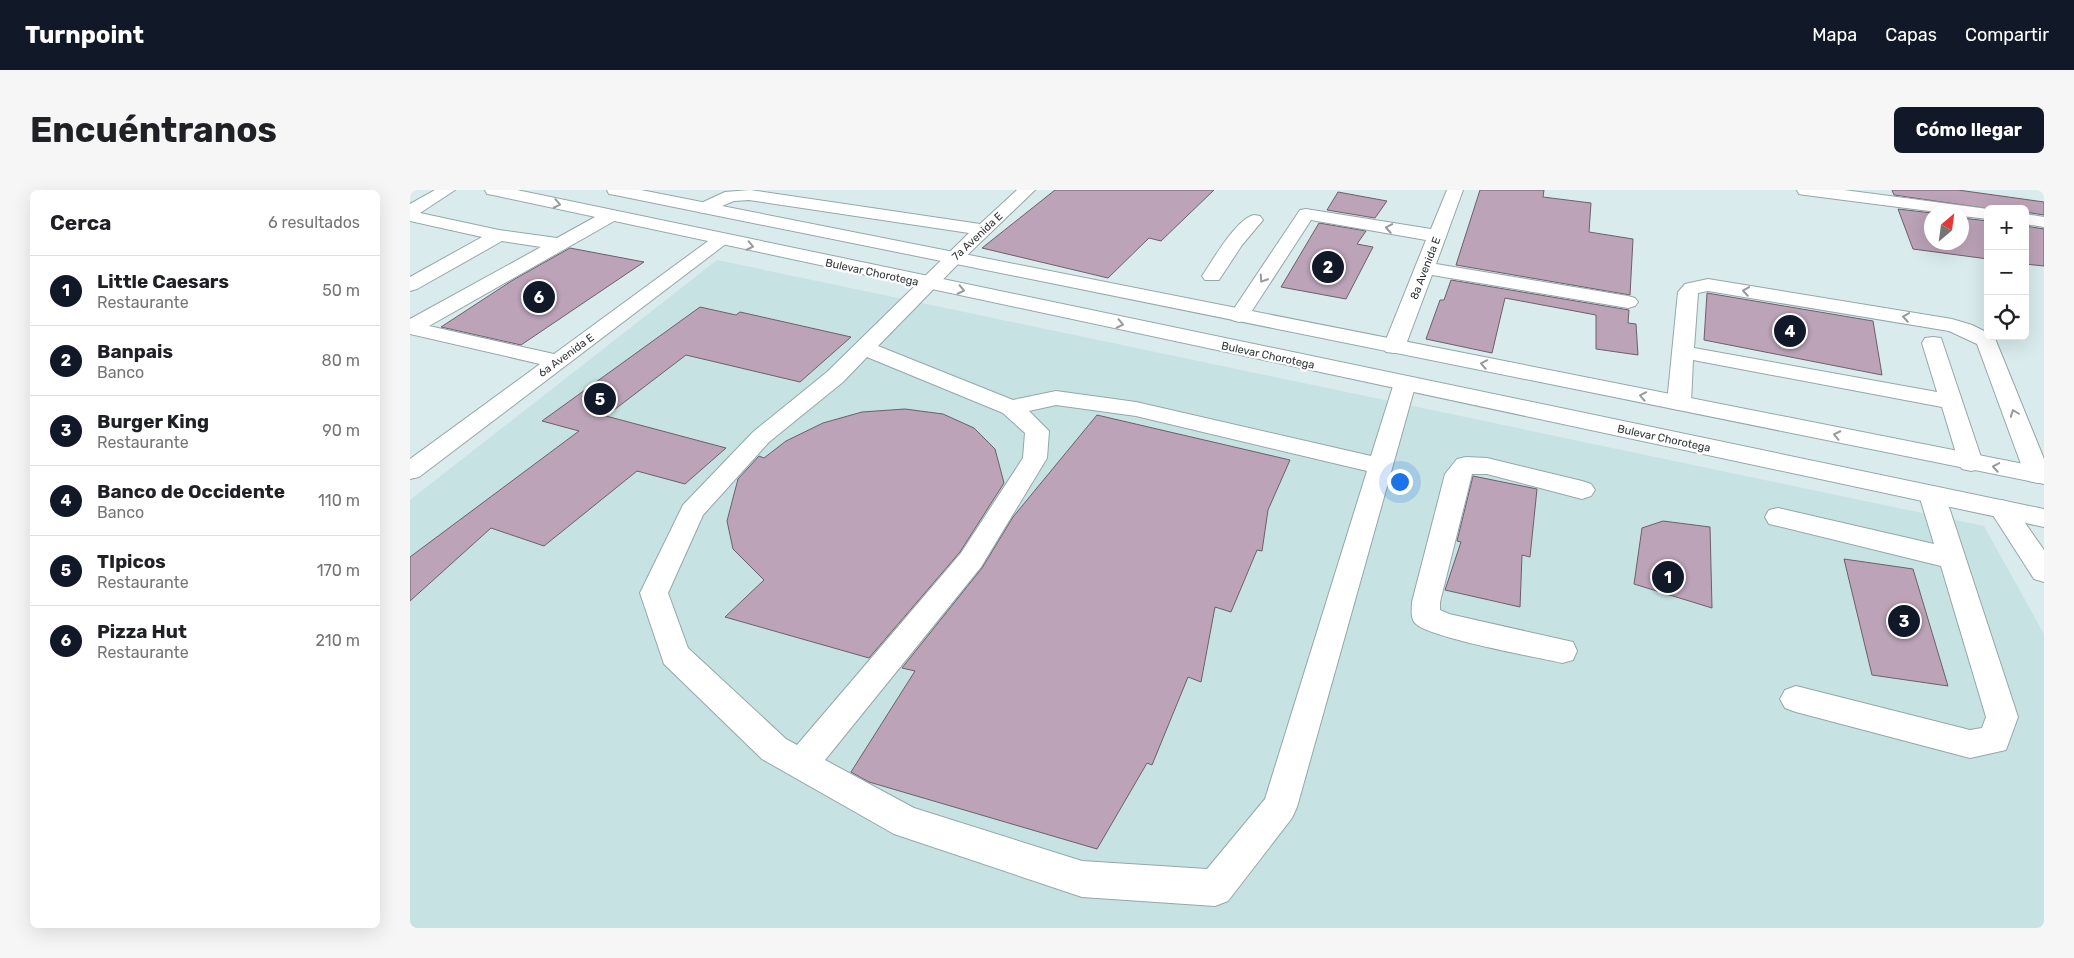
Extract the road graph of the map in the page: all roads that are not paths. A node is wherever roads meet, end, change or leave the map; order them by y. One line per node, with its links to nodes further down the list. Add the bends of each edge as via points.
1 (447, 190): 8 (main road)
2 (493, 190): 12 (main road, Bulevar Chorotega, one-way to 12)
3 (615, 190): 7 (main road)
4 (1027, 190): 16 (main road, 7a Avenida E)
5 (1455, 190): 19 (main road, 8a Avenida E)
6 (1806, 190): 10 (main road)
7 (705, 208): 9 (main road, via 731,196 749,195); 18 (main road)
8 (410, 211)
9 (869, 212): 16 (main road); 18 (main road)
10 (1984, 213)
11 (410, 216): 17 (main road)
12 (610, 216): 20 (main road, Bulevar Chorotega); 22 (main road)
13 (1254, 220): 21 (main road)
14 (2029, 220): 15 (main road)
15 (2044, 222)
16 (984, 230): 24 (main road, 7a Avenida E)
17 (499, 236): 22 (main road); 26 (main road)
18 (837, 236): 24 (main road)
19 (1437, 236): 23 (main road, one-way to 23, via 1306,214); 27 (main road, 8a Avenida E)
20 (722, 240): 29 (main road, Bulevar Chorotega, one-way to 29); 38 (main road, 6a Avenida E)
21 (1235, 242): 23 (main road); 28 (main road)
22 (560, 244): 33 (main road)
23 (1283, 249): 32 (main road, one-way to 32)
24 (952, 259): 29 (main road, 7a Avenida E); 32 (main road)
25 (418, 261): 26 (main road)
26 (444, 266): 30 (main road)
27 (1425, 268): 31 (main road); 35 (main road, 8a Avenida E)
28 (1212, 276)
29 (928, 283): 36 (main road, 7a Avenida E); 39 (main road, Bulevar Chorotega, one-way to 39)
30 (410, 285)
31 (1628, 302)
32 (1239, 316): 35 (main road)
33 (410, 328): 38 (main road)
34 (1933, 343): 40 (main road)
35 (1394, 347): 41 (main road, one-way to 35)
36 (863, 348): 42 (main road); 56 (main road, 7a Avenida E, via 835,377 761,437 692,511 654,593 675,655 774,749)
37 (1683, 352): 40 (main road); 41 (main road); 46 (main road, one-way to 37, via 1986,340 1966,329 1708,285 1688,292)
38 (558, 361): 45 (main road, 6a Avenida E)
39 (1405, 384): 44 (main road); 48 (main road, Bulevar Chorotega)
40 (1952, 402): 43 (main road)
41 (1679, 403): 43 (main road, one-way to 41)
42 (1011, 408): 44 (main road, via 1056,398 1136,409); 56 (main road, via 1037,431 1036,458 971,560)
43 (1971, 463): 46 (main road, one-way to 43)
44 (1380, 466): 56 (main road, 7a Avenida E, via 1280,808 1215,888 1082,879 906,822)
45 (410, 471)
46 (2041, 476)
47 (1582, 490): 54 (main road, via 1487,466 1466,465 1458,474 1426,602 1426,616 1444,624)
48 (1932, 494): 49 (main road, Bulevar Chorotega); 52 (main road)
49 (2002, 509): 51 (main road, Bulevar Chorotega); 53 (main road)
50 (1778, 517): 52 (main road)
51 (2044, 518)
52 (1953, 559): 55 (main road, via 2002,716 1994,740 1970,744)
53 (2044, 572)
54 (1562, 651)
55 (1796, 699)
56 (801, 764)

